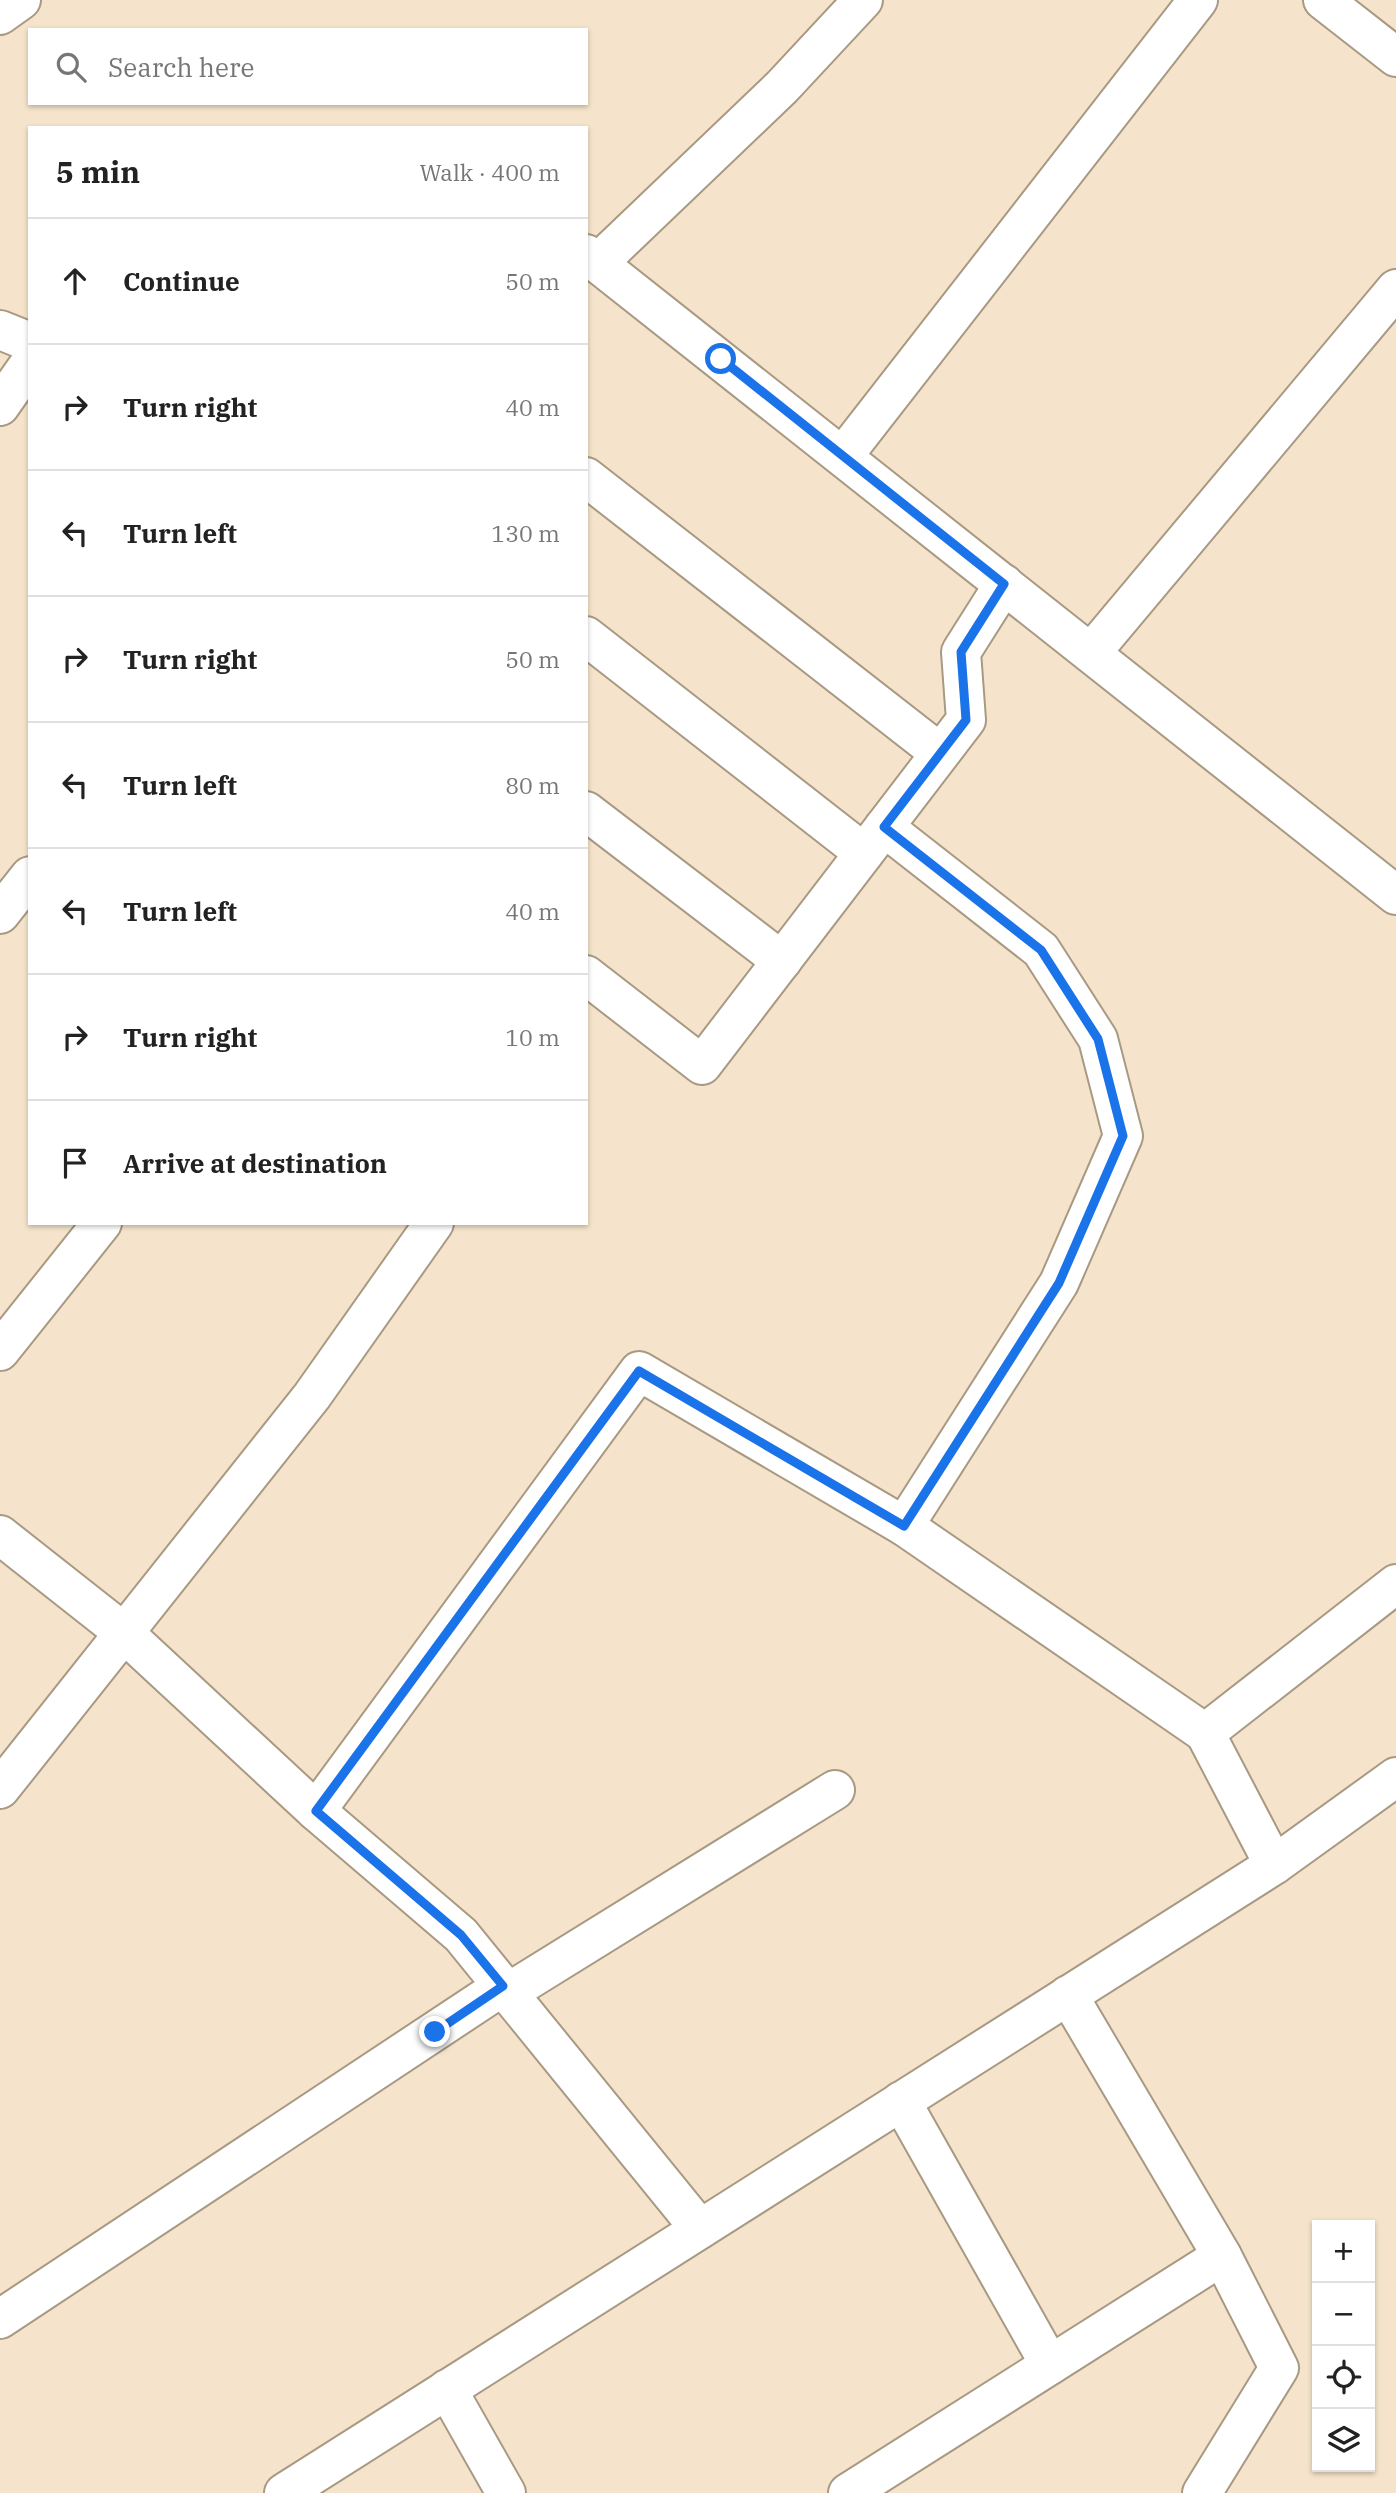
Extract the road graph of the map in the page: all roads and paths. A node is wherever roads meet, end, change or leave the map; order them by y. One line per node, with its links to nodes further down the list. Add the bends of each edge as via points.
1 (21, 0): 5 (street)
2 (863, 0): 7 (street, via 782,87)
3 (1198, 0): 13 (street)
4 (1323, 0): 6 (street)
5 (0, 15)
6 (1396, 57)
7 (593, 258): 13 (street)
8 (1396, 289): 17 (street)
9 (0, 330): 10 (street)
10 (28, 341)
11 (28, 366): 12 (street)
12 (0, 406)
13 (843, 456): 15 (street)
14 (588, 479): 18 (street)
15 (1004, 584): 17 (street); 18 (street, via 961,652 966,720)
16 (588, 637): 20 (street)
17 (1091, 653): 22 (street)
18 (940, 753): 20 (street)
19 (588, 813): 24 (street)
20 (874, 840): 24 (street); 29 (street, via 1041,950 1098,1039 1123,1136 1059,1283)
21 (28, 879): 23 (street)
22 (1396, 895)
23 (0, 914)
24 (782, 961): 25 (street, via 702,1065)
25 (591, 990)
26 (100, 1225): 28 (street)
27 (433, 1225): 32 (street, via 312,1396)
28 (0, 1351)
29 (904, 1526): 33 (street); 37 (street, via 639,1371)
30 (0, 1535): 32 (street)
31 (1396, 1584): 33 (street)
32 (123, 1632): 35 (street); 37 (street)
33 (1205, 1733): 38 (street)
34 (1396, 1777): 38 (street)
35 (0, 1789)
36 (835, 1790): 39 (street, via 509,1992)
37 (316, 1811): 39 (street, via 461,1935)
38 (1274, 1865): 40 (street)
39 (503, 1986): 42 (street); 44 (street)
40 (1068, 1996): 41 (street); 43 (street)
41 (901, 2101): 42 (street); 45 (street)
42 (700, 2229): 46 (street)
43 (1222, 2256): 45 (street); 50 (street, via 1279,2368)
44 (0, 2319)
45 (1050, 2365): 49 (street)
46 (447, 2389): 47 (street); 48 (street)
47 (284, 2493)
48 (506, 2493)
49 (848, 2493)
50 (1202, 2493)

